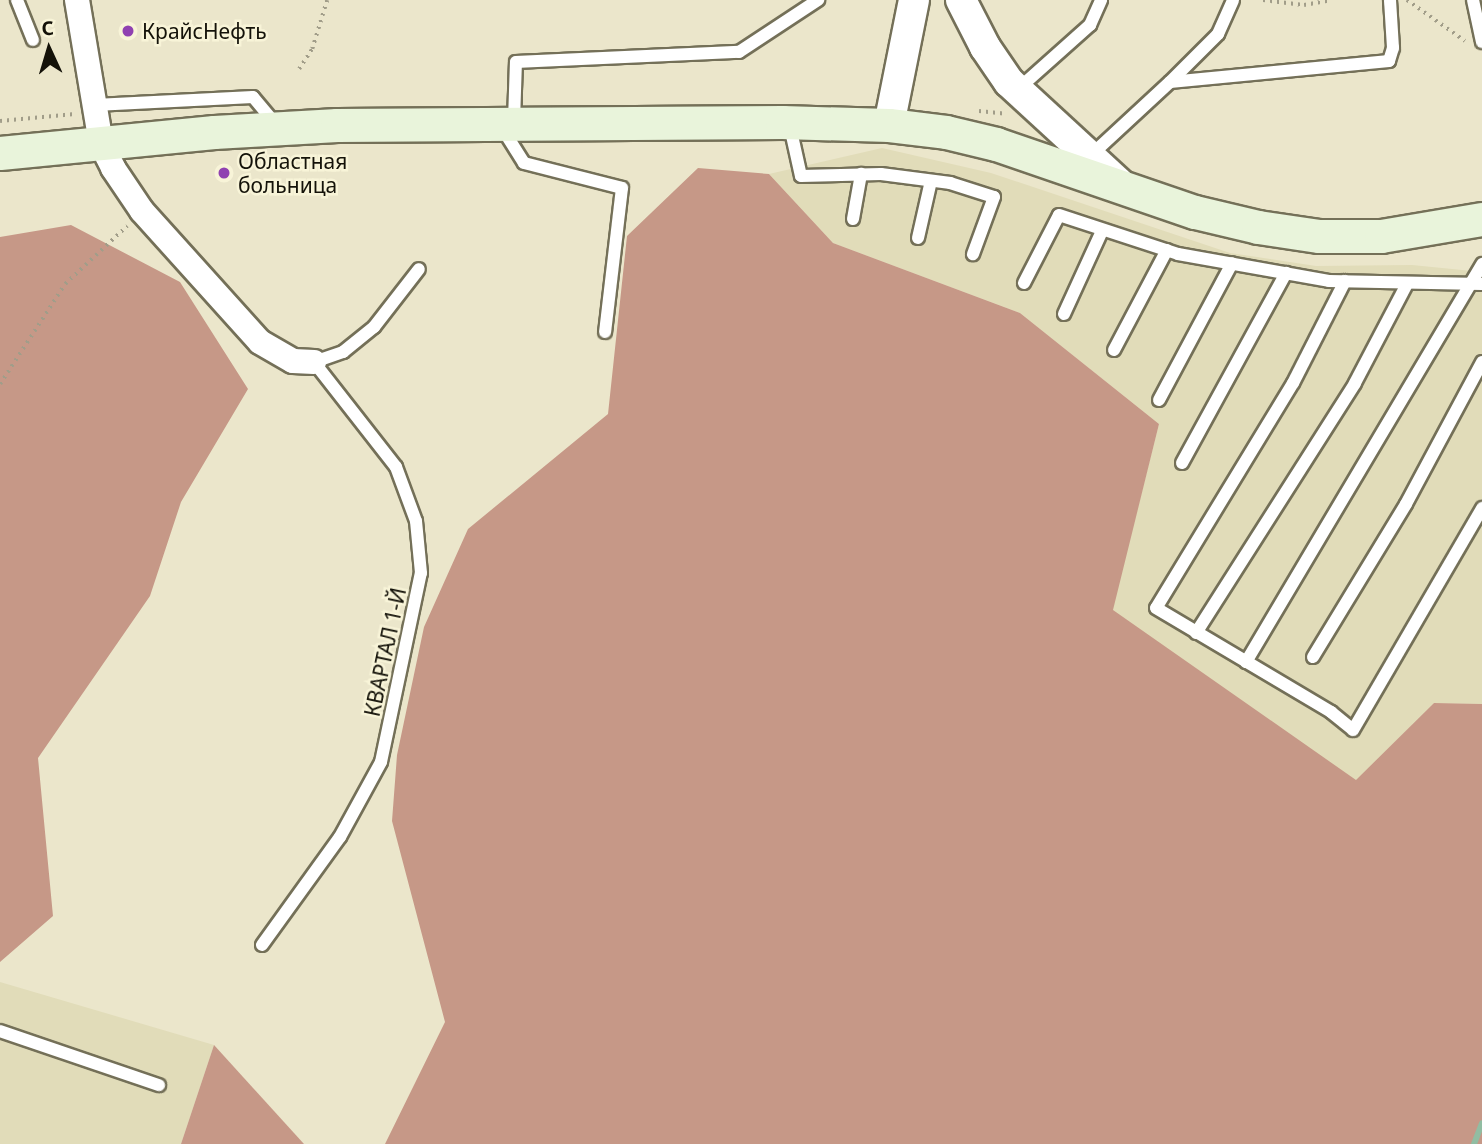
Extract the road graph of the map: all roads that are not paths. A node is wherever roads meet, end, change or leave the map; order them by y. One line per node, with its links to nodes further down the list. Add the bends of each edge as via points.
1 (16, 0): 10 (lane)
2 (77, 0): 14 (street)
3 (818, 0): 15 (lane, via 738,52 516,62)
4 (914, 0): 17 (street)
5 (961, 0): 13 (street, via 985,47)
6 (1101, 0): 13 (lane, via 1090,25)
7 (1233, 0): 12 (lane, via 1218,34)
8 (1390, 0): 12 (lane, via 1393,48 1389,61)
9 (1473, 0): 11 (lane)
10 (33, 40)
11 (1477, 44)
12 (1170, 82): 21 (lane)
13 (1017, 90): 21 (street)
14 (89, 109): 18 (lane, via 253,97); 19 (street)
15 (506, 122): 16 (main road); 18 (main road); 40 (lane, via 524,163 622,188)
16 (789, 122): 17 (main road); 22 (lane, via 801,176)
17 (889, 125): 24 (main road, via 996,144)
18 (279, 128): 19 (main road)
19 (100, 144): 20 (main road); 42 (street, via 142,211 260,342 293,361)
20 (0, 153)
21 (1089, 158): 24 (street)
22 (860, 174): 23 (lane); 25 (lane)
23 (931, 180): 28 (lane); 30 (lane, via 994,197)
24 (1124, 187): 26 (main road, via 1195,212 1319,236 1381,236)
25 (853, 219)
26 (1482, 219)
27 (1102, 231): 29 (lane); 36 (lane, via 1059,215); 39 (lane)
28 (918, 238)
29 (1167, 250): 31 (lane); 41 (lane)
30 (973, 254)
31 (1232, 263): 34 (lane); 44 (lane)
32 (1482, 264): 37 (lane)
33 (419, 269): 42 (lane, via 374,327 343,352)
34 (1286, 273): 35 (lane); 45 (lane)
35 (1345, 281): 38 (lane); 47 (lane, via 1293,383 1156,608)
36 (1024, 283)
37 (1476, 283): 38 (lane); 49 (lane)
38 (1407, 284): 47 (lane, via 1354,383)
39 (1064, 314)
40 (605, 332)
41 (1114, 350)
42 (314, 362): 50 (lane, КВАРТАЛ 1-Й, via 396,467 415,521 421,573 381,762 340,837)
43 (1482, 362): 48 (lane, via 1406,504)
44 (1159, 400)
45 (1181, 463)
46 (1482, 508): 49 (lane, via 1353,730 1331,712)
47 (1196, 633): 49 (lane)
48 (1313, 657)
49 (1246, 663)
50 (262, 945)
51 (0, 1031): 52 (lane)
52 (159, 1085)

